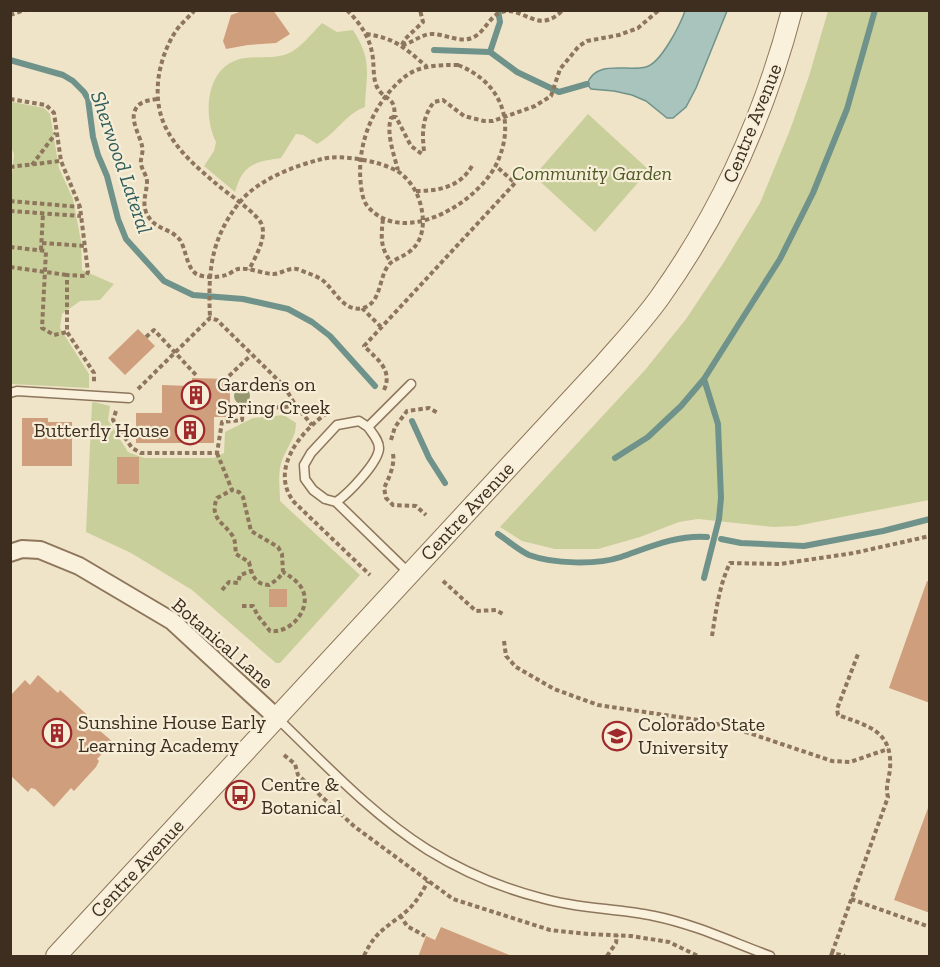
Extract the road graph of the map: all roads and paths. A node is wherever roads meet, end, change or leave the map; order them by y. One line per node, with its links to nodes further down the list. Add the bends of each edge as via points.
1 (26, 10): 9 (path)
2 (195, 10): 15 (path, via 174,34 167,49 160,70)
3 (347, 10): 10 (path)
4 (420, 10): 11 (path, via 423,22)
5 (563, 10): 8 (path, via 553,18 538,21)
6 (659, 10): 17 (path, via 638,28 579,46 560,69 551,96)
7 (792, 10): 72 (street, Centre Avenue, via 767,95 729,185 659,298 604,364)
8 (504, 12): 11 (path, via 469,39 432,34)
9 (10, 15)
10 (366, 34): 11 (path); 13 (path, via 375,84)
11 (402, 45): 12 (path)
12 (426, 66): 13 (path, via 403,78); 17 (path, via 458,65 470,70 498,95)
13 (386, 96): 16 (path, via 395,108); 19 (path, via 366,132)
14 (10, 99): 18 (path, via 50,108)
15 (158, 99): 28 (path, via 167,130 177,145); 44 (path, via 142,103 134,114 143,149 146,211 156,226 178,238 195,272)
16 (394, 117): 17 (path, via 411,146 423,153 425,117 439,99 474,119 493,121); 25 (path, via 390,130)
17 (505, 117): 23 (path, via 503,148)
18 (57, 132): 20 (path); 21 (path)
19 (360, 160): 25 (path); 28 (path, via 323,159 291,170 250,192); 33 (path, via 365,204)
20 (61, 161): 21 (path); 29 (path)
21 (32, 165): 24 (path)
22 (472, 166): 26 (path, via 450,186)
23 (496, 166): 34 (path, via 467,198); 47 (path, via 515,183)
24 (10, 167)
25 (398, 171): 26 (path)
26 (416, 191): 34 (path)
27 (10, 201): 29 (path)
28 (239, 203): 41 (path, via 262,224); 44 (path, via 215,244)
29 (80, 207): 32 (path)
30 (10, 211): 31 (path)
31 (43, 213): 32 (path); 35 (path)
32 (81, 216): 36 (path)
33 (383, 219): 34 (path); 39 (path, via 381,244)
34 (424, 221): 39 (path, via 415,247)
35 (42, 243): 36 (path); 38 (path)
36 (85, 246): 43 (path, via 86,276)
37 (10, 247): 38 (path)
38 (41, 250): 42 (path, via 46,251)
39 (391, 262): 45 (path, via 372,304)
40 (10, 267): 42 (path)
41 (249, 270): 44 (path); 45 (path, via 274,274 294,268 322,280 353,308)
42 (45, 271): 43 (path); 48 (path, via 42,328 54,335)
43 (68, 275): 48 (path)
44 (210, 276): 46 (path)
45 (362, 308): 47 (path)
46 (210, 318): 50 (path); 51 (path, via 217,320)
47 (382, 328): 57 (path, via 364,346 386,368 388,382)
48 (67, 332): 56 (path, via 94,373)
49 (146, 337): 50 (path, via 154,330)
50 (175, 352): 52 (path); 58 (path)
51 (251, 355): 53 (path); 59 (path, via 284,386)
52 (196, 375)
53 (228, 376)
54 (411, 384): 63 (lane)
55 (10, 393): 56 (lane)
56 (94, 395): 58 (lane)
57 (382, 396)
58 (129, 398): 64 (path, via 114,412 113,420 132,448 141,453)
59 (296, 406): 62 (path); 64 (path, via 243,410 242,420 222,422)
60 (335, 409): 62 (path)
61 (438, 413): 67 (path, via 418,408 403,415 391,441 394,460 384,488 393,505 416,506)
62 (312, 425): 73 (path, via 288,458 288,492)
63 (368, 427): 66 (lane, via 379,447 376,459); 66 (lane, via 359,421 337,425 304,465 305,479 314,490)
64 (217, 453): 65 (path)
65 (232, 490): 70 (path, via 217,498 215,512 234,538 236,554 249,562); 71 (path, via 243,497 251,531 278,547)
66 (336, 502): 72 (lane)
67 (426, 515)
68 (930, 536): 78 (path, via 854,554 780,564 730,563 720,589)
69 (10, 553): 81 (street, Botanical Lane, via 40,550 79,566 172,621)
70 (251, 571): 71 (path, via 258,582 269,585); 75 (path, via 240,575 238,583 228,582)
71 (283, 572): 76 (path, via 302,588 305,599 298,618 287,628 270,631 254,606)
72 (409, 573): 81 (street, Centre Avenue)
73 (370, 575)
74 (443, 581): 77 (path, via 476,611 496,610)
75 (222, 590)
76 (242, 606)
77 (503, 614)
78 (712, 636)
79 (504, 641): 82 (path, via 506,656 516,667 554,689 598,705 705,721 832,761 850,762)
80 (858, 654): 82 (path, via 838,715 876,730)
81 (276, 717): 90 (street, Centre Avenue); 93 (lane, via 395,826 462,868 541,898 656,916)
82 (888, 749): 84 (path, via 888,797)
83 (428, 881): 85 (path, via 414,903)
84 (851, 899): 86 (path); 89 (path)
85 (400, 915): 87 (path, via 407,926); 91 (path, via 378,932)
86 (930, 927)
87 (425, 936)
88 (617, 936): 92 (path)
89 (832, 955): 94 (path)
90 (56, 957)
91 (364, 957)
92 (608, 957)
93 (770, 957)
94 (845, 957)

